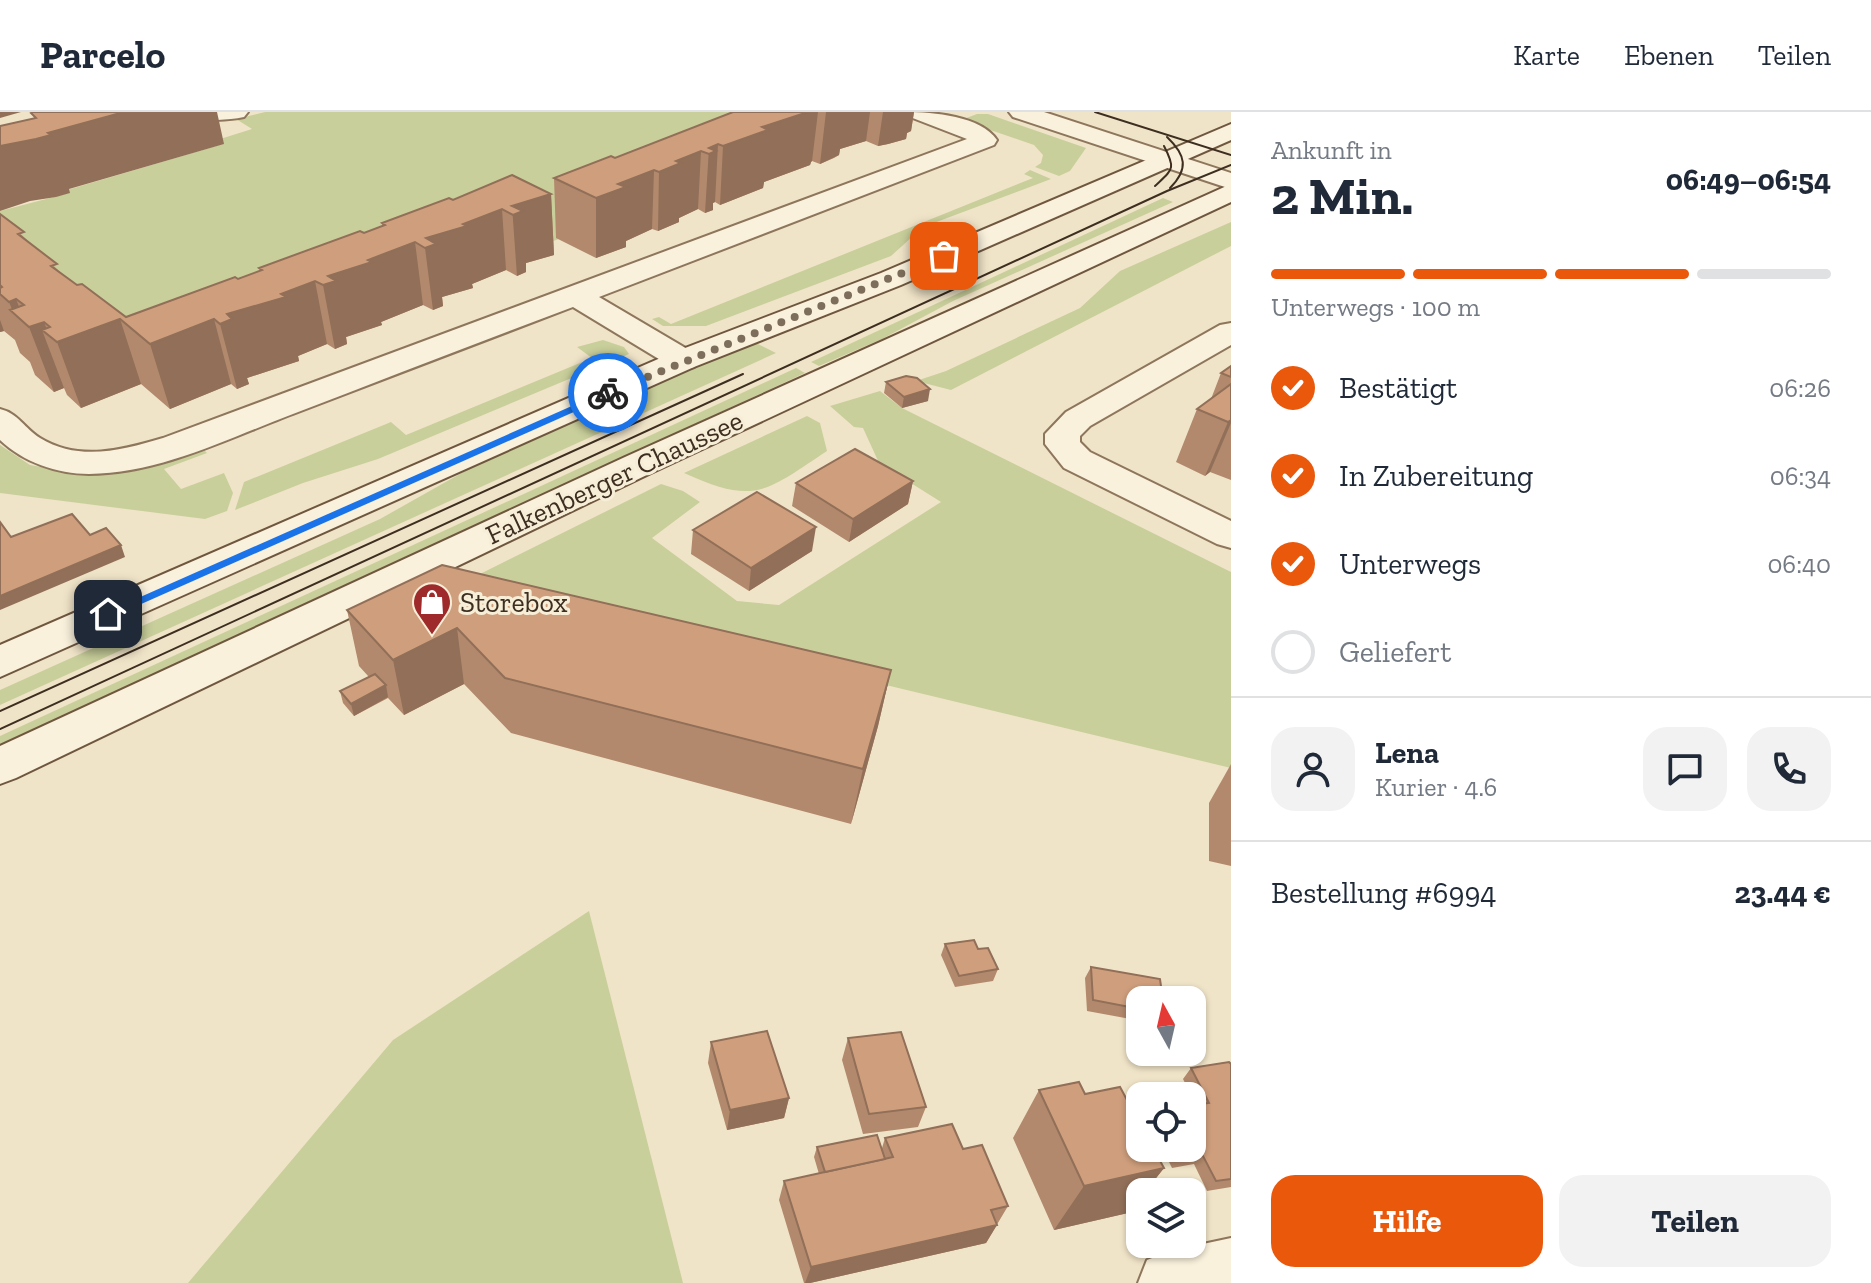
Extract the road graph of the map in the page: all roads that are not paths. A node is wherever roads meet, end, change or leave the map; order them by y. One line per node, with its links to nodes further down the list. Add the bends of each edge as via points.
1 (236, 112): 4 (main road, via 192,115)
2 (1021, 112): 6 (main road)
3 (932, 117): 9 (main road, via 985,140)
4 (142, 128)
5 (1231, 131): 6 (main road)
6 (1166, 160): 7 (main road); 11 (main road, via 891,279)
7 (1231, 181)
8 (1231, 192): 15 (main road, Falkenberger Chaussee)
9 (576, 296): 11 (main road); 12 (main road, via 141,457 64,461 24,444)
10 (1231, 332): 13 (main road, via 1078,419 1062,434 1063,444 1077,460)
11 (683, 360): 14 (main road)
12 (0, 419)
13 (1231, 536)
14 (0, 662)
15 (0, 766)
16 (1231, 1270): 17 (main road)
17 (1170, 1283)

